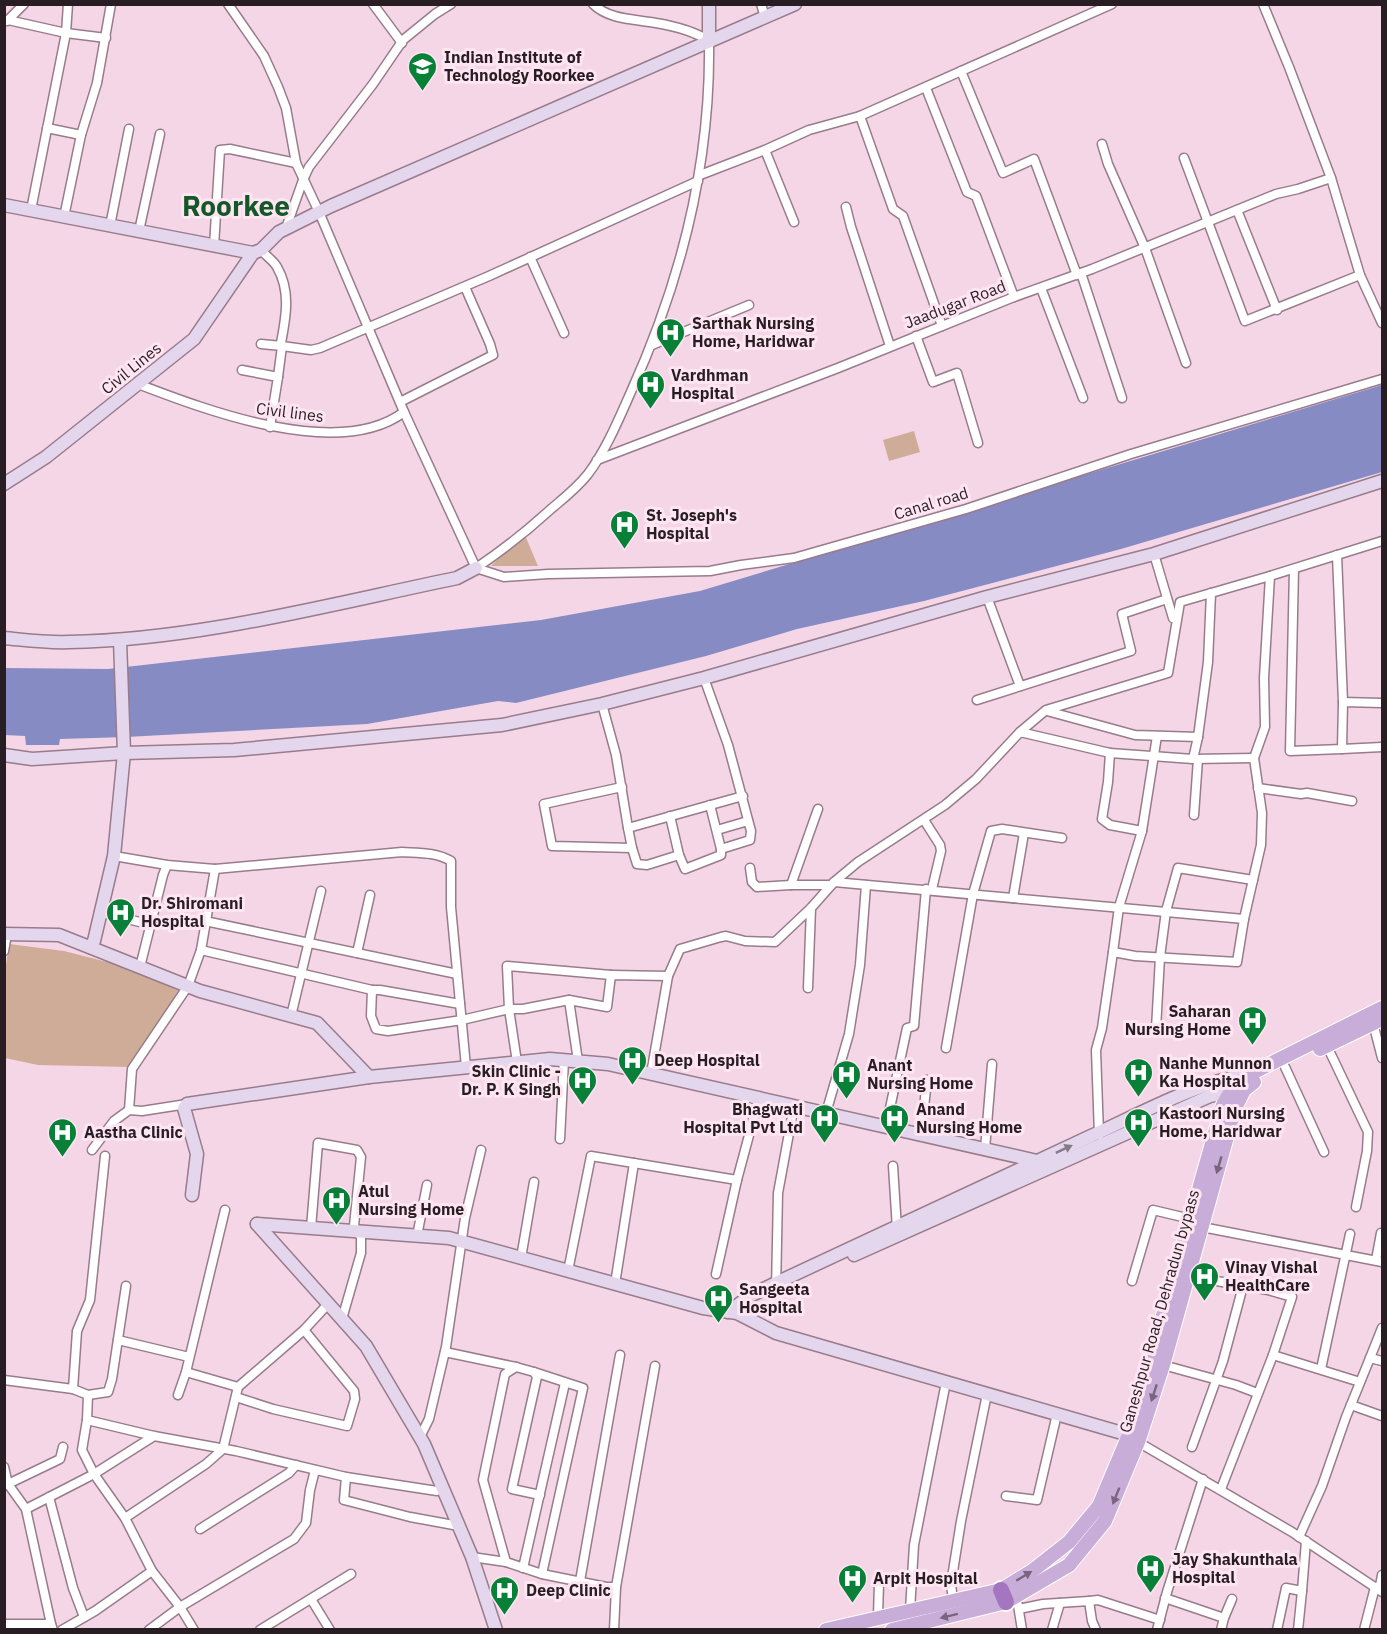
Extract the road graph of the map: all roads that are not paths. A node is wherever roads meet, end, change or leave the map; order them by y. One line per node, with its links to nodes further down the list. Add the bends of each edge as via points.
1 (24, 4): 14 (street)
2 (68, 4): 15 (street)
3 (111, 4): 16 (street)
4 (228, 4): 29 (street, via 264,56 278,87)
5 (373, 4): 18 (street)
6 (451, 4): 18 (street, via 413,30)
7 (593, 4): 17 (street, via 607,14 682,30)
8 (709, 4): 17 (street)
9 (761, 4): 13 (street)
10 (795, 4): 13 (street, Civil Lines)
11 (1112, 4): 19 (street)
12 (1263, 4): 31 (street)
13 (765, 17): 17 (street, Civil Lines)
14 (6, 22): 15 (street)
15 (66, 33): 16 (street); 22 (street)
16 (106, 38): 25 (street, via 98,83)
17 (709, 41): 30 (street, via 709,102); 37 (street, Civil Lines)
18 (402, 43): 32 (street)
19 (960, 71): 20 (street); 48 (street, via 1003,173 1034,159)
20 (926, 88): 21 (street); 52 (street, via 967,192 976,196)
21 (860, 116): 27 (street, via 809,130); 56 (street, via 893,209 903,216)
22 (47, 128): 25 (street); 35 (street)
23 (129, 129): 41 (street)
24 (160, 134): 43 (street)
25 (81, 135): 38 (street)
26 (1102, 144): 45 (street)
27 (765, 150): 30 (street); 39 (street)
28 (1184, 158): 40 (street)
29 (296, 163): 32 (street); 44 (street, via 220,150)
30 (699, 178): 47 (street); 61 (street)
31 (1328, 178): 36 (street, Jaadugar Road); 49 (street)
32 (303, 180): 37 (street); 42 (street)
33 (4, 205): 35 (street)
34 (846, 207): 63 (street)
35 (31, 210): 38 (street)
36 (1237, 210): 40 (street, Jaadugar Road); 54 (street)
37 (319, 212): 42 (street, Civil Lines); 57 (street)
38 (64, 217): 41 (street)
39 (794, 222)
40 (1207, 223): 45 (street, Jaadugar Road); 54 (street, via 1245,321)
41 (110, 226): 43 (street)
42 (286, 228): 46 (street, Civil Lines)
43 (139, 231): 44 (street)
44 (213, 246): 46 (street)
45 (1145, 248): 48 (street, Jaadugar Road); 64 (street)
46 (257, 251): 62 (street, via 276,264 286,292); 68 (street, Civil Lines, via 194,339)
47 (530, 257): 50 (street); 58 (street)
48 (1079, 274): 51 (street, Jaadugar Road); 70 (street)
49 (1360, 275): 54 (street); 55 (street)
50 (465, 287): 57 (street); 71 (street, via 492,355)
51 (1041, 288): 52 (street, Jaadugar Road); 69 (street)
52 (1014, 297): 56 (street, Jaadugar Road)
53 (749, 305): 61 (street)
54 (1277, 310)
55 (1383, 323)
56 (942, 326): 59 (street, Jaadugar Road)
57 (369, 328): 62 (street, via 311,350); 71 (street)
58 (564, 333)
59 (916, 336): 63 (street, Jaadugar Road); 74 (street, via 933,382 957,373)
60 (261, 344): 62 (street)
61 (652, 345): 75 (street)
62 (282, 346): 66 (street)
63 (890, 346): 75 (street, Jaadugar Road)
64 (1186, 363)
65 (242, 370): 66 (street)
66 (278, 376): 73 (street)
67 (1383, 379): 81 (street, Canal road, via 1131,454 966,509 794,558 710,571 504,577)
68 (138, 384): 73 (street, Civil lines); 77 (street, Civil Lines, via 46,457)
69 (1083, 398)
70 (1122, 398)
71 (400, 402): 72 (street)
72 (404, 412): 73 (street, Civil lines, via 394,420 346,432); 81 (street)
73 (270, 427)
74 (978, 443)
75 (597, 460): 81 (street, via 569,494 530,529)
76 (1383, 481): 79 (street)
77 (4, 484)
78 (1383, 541): 80 (street)
79 (1154, 554): 85 (street); 86 (street)
80 (1337, 555): 82 (street); 93 (street)
81 (476, 568): 89 (street, via 457,578 237,624)
82 (1294, 569): 83 (street); 101 (street, via 1290,751)
83 (1270, 576): 84 (street); 106 (street, via 1265,727)
84 (1211, 593): 96 (street, via 1180,602 1168,673); 99 (street, via 1208,662)
85 (987, 597): 90 (street); 91 (street)
86 (1167, 599): 87 (street); 91 (street, via 1122,614 1131,651)
87 (1173, 618)
88 (4, 638): 89 (street, via 66,643)
89 (120, 640): 102 (street)
90 (704, 678): 95 (street); 110 (street)
91 (1020, 686): 92 (street)
92 (977, 700)
93 (1343, 702): 94 (street); 101 (street)
94 (1383, 703)
95 (602, 704): 102 (street, via 490,726 234,750); 108 (street)
96 (1046, 710): 97 (street); 98 (street, via 1135,735)
97 (1020, 732): 103 (street); 116 (street, via 976,779)
98 (1157, 735): 99 (street); 105 (street)
99 (1198, 737): 107 (street)
100 (1383, 747): 101 (street)
101 (1342, 749)
102 (124, 753): 104 (street, via 32,759); 126 (street)
103 (1110, 753): 105 (street); 120 (street, via 1102,819 1110,825)
104 (4, 755)
105 (1154, 756): 107 (street); 120 (street)
106 (1254, 758): 107 (street); 109 (street)
107 (1193, 759): 114 (street, via 1198,759)
108 (622, 787): 118 (street); 123 (street, via 544,804 552,846)
109 (1258, 788): 111 (street); 130 (street, via 1261,845)
110 (743, 796): 112 (street); 117 (street)
111 (1352, 801)
112 (710, 805): 115 (street); 119 (street)
113 (818, 810): 132 (street)
114 (1194, 815)
115 (670, 816): 118 (street); 125 (street)
116 (924, 820): 131 (street, via 858,862); 134 (street, via 941,851)
117 (748, 821): 119 (street); 124 (street, via 750,840)
118 (628, 828): 123 (street)
119 (717, 830): 124 (street)
120 (1142, 831): 139 (street)
121 (1024, 833): 122 (street); 136 (street, via 991,831); 138 (street)
122 (1062, 838)
123 (632, 848): 125 (street, via 637,864 647,865)
124 (722, 849): 125 (street, via 721,855 685,869)
125 (679, 855)
126 (114, 856): 127 (street); 142 (street)
127 (167, 865): 129 (street); 145 (street)
128 (750, 868): 132 (street, via 757,887)
129 (216, 869): 144 (street); 156 (street, via 402,852 446,858 451,861)
130 (1253, 880): 141 (street, via 1178,868); 143 (street)
131 (833, 883): 132 (street); 133 (street); 140 (street)
132 (791, 885)
133 (866, 885): 134 (street); 188 (street, via 860,965 849,1034)
134 (929, 889): 136 (street); 189 (street, via 914,1026 907,1028)
135 (321, 891): 147 (street)
136 (973, 894): 138 (street); 171 (street)
137 (370, 895): 152 (street)
138 (1013, 898): 139 (street)
139 (1119, 907): 141 (street); 151 (street)
140 (811, 908): 158 (street, via 775,942 726,936 680,949); 160 (street)
141 (1166, 911): 143 (street); 153 (street)
142 (99, 912): 145 (street); 148 (street)
143 (1244, 919): 153 (street, via 1238,962)
144 (205, 921): 147 (street); 149 (street)
145 (152, 925): 154 (street)
146 (6, 934): 148 (street, via 59,935); 150 (street)
147 (309, 943): 152 (street); 155 (street)
148 (90, 947): 154 (street)
149 (201, 950): 155 (street); 159 (street)
150 (4, 951)
151 (1113, 952): 153 (street); 191 (street, via 1096,1050)
152 (357, 953): 156 (street)
153 (1160, 957): 168 (street)
154 (140, 967): 159 (street)
155 (301, 973): 161 (street); 166 (street)
156 (457, 974): 163 (street)
157 (611, 975): 158 (street); 162 (street, via 607,1006); 165 (street, via 507,966)
158 (668, 976): 179 (street)
159 (188, 986): 166 (street); 187 (street, via 132,1069)
160 (808, 988)
161 (372, 990): 163 (street); 167 (street, via 371,1016 376,1029 388,1031)
162 (569, 1000): 165 (street); 174 (street)
163 (460, 1004): 167 (street)
164 (1383, 1008): 180 (main road)
165 (508, 1009): 167 (street); 175 (street)
166 (291, 1016): 181 (street, via 317,1023)
167 (462, 1020): 177 (street)
168 (1156, 1029)
169 (1379, 1029): 170 (main road); 172 (street)
170 (1327, 1046): 178 (main road); 205 (street, via 1368,1132)
171 (946, 1048)
172 (1383, 1058)
173 (564, 1060): 174 (street); 175 (street); 192 (street)
174 (578, 1061): 179 (street)
175 (517, 1062): 177 (street)
176 (992, 1064): 194 (street)
177 (466, 1067): 181 (street)
178 (1285, 1067): 183 (main road); 196 (street)
179 (651, 1074): 184 (street)
180 (1248, 1075): 183 (main road); 191 (street, via 1230,1077 1176,1098)
181 (369, 1077): 185 (street)
182 (927, 1080): 190 (street)
183 (1237, 1091): 191 (street, via 1210,1096); 207 (main road, Ganeshpur Road, Dehradun bypass, via 1235,1108)
184 (759, 1098): 186 (street); 201 (street)
185 (187, 1104): 187 (street); 204 (street, via 184,1108 197,1154)
186 (794, 1106): 188 (street); 224 (street, via 778,1193)
187 (129, 1110): 195 (street, via 114,1120)
188 (826, 1113): 189 (street)
189 (886, 1127): 190 (street)
190 (921, 1135): 194 (street)
191 (1099, 1138): 199 (street)
192 (560, 1139)
193 (481, 1149): 214 (street)
194 (985, 1149): 199 (street)
195 (92, 1150)
196 (1324, 1152)
197 (105, 1156): 250 (street, via 90,1300 77,1331)
198 (634, 1164): 201 (street); 218 (street, via 591,1156); 222 (street)
199 (1041, 1165): 209 (street)
200 (893, 1166): 209 (street)
201 (737, 1180): 219 (street)
202 (534, 1182): 216 (street)
203 (427, 1185): 213 (street)
204 (192, 1195)
205 (1356, 1207)
206 (225, 1210): 235 (street)
207 (1196, 1223): 215 (street); 220 (main road, Ganeshpur Road, Dehradun bypass); 221 (street, via 1153,1210); 262 (main road)
208 (311, 1228): 210 (street); 210 (street, via 318,1143 357,1150 362,1157 354,1226); 226 (street, via 257,1224)
209 (897, 1230): 224 (street)
210 (358, 1233): 213 (street); 228 (street, via 361,1253)
211 (1381, 1233): 217 (street)
212 (1350, 1234): 215 (street)
213 (417, 1236): 214 (street)
214 (461, 1242): 216 (street); 232 (street)
215 (1346, 1255): 217 (street); 241 (street)
216 (521, 1258): 218 (street)
217 (1379, 1261)
218 (568, 1271): 222 (street)
219 (716, 1274)
220 (1188, 1276): 225 (street); 238 (main road, Ganeshpur Road, Dehradun bypass)
221 (1132, 1281)
222 (615, 1284): 227 (street, via 703,1308)
223 (126, 1286): 231 (street)
224 (776, 1287): 227 (street)
225 (1242, 1287): 234 (street, via 1292,1297); 245 (street)
226 (328, 1304): 228 (street); 230 (street)
227 (733, 1312): 246 (street, via 776,1333)
228 (342, 1319): 261 (street, via 366,1346)
229 (1383, 1328): 236 (street)
230 (304, 1330): 249 (street); 255 (street, via 354,1391 347,1426)
231 (118, 1340): 235 (street); 253 (street, via 108,1392)
232 (445, 1352): 240 (street); 261 (street, via 429,1419)
233 (620, 1355): 290 (street)
234 (1273, 1355): 241 (street); 251 (street)
235 (189, 1357): 242 (street)
236 (1370, 1358): 237 (street); 247 (street)
237 (1383, 1361)
238 (1163, 1365): 245 (street); 262 (main road, Ganeshpur Road, Dehradun bypass, one-way to 262)
239 (655, 1366): 292 (street)
240 (516, 1367): 243 (street); 284 (street, via 505,1374 483,1480)
241 (1321, 1369): 247 (street)
242 (186, 1372): 249 (street); 254 (street)
243 (534, 1372): 248 (street); 275 (street, via 537,1377 512,1489)
244 (4, 1380): 250 (street)
245 (1215, 1380): 251 (street); 264 (street)
246 (945, 1382): 252 (street); 303 (street, via 914,1545)
247 (1360, 1382): 256 (street)
248 (565, 1383): 275 (street); 288 (street, via 583,1388)
249 (238, 1387): 255 (street)
250 (73, 1389): 253 (street)
251 (1257, 1393): 274 (street)
252 (987, 1394): 257 (street); 299 (street, via 951,1584)
253 (88, 1395): 259 (street)
254 (178, 1395)
255 (236, 1397): 265 (street)
256 (1351, 1405): 258 (street); 282 (street)
257 (1057, 1414): 262 (street); 276 (street, via 1037,1500)
258 (1383, 1416)
259 (87, 1420): 260 (street); 269 (street, via 82,1450)
260 (154, 1436): 265 (street); 269 (street)
261 (420, 1437): 273 (street)
262 (1134, 1438): 271 (street); 297 (main road, via 1099,1506 1069,1542 1032,1571)
263 (63, 1447): 272 (street, via 60,1458)
264 (1192, 1447)
265 (223, 1449): 266 (street); 279 (street)
266 (296, 1465): 268 (street); 281 (street)
267 (4, 1467): 272 (street)
268 (315, 1470): 270 (street); 302 (street, via 306,1523 294,1539)
269 (94, 1474): 277 (street); 279 (street)
270 (346, 1477): 273 (street, via 437,1491); 280 (street, via 344,1500)
271 (1203, 1479): 274 (street); 295 (street)
272 (6, 1485): 278 (street)
273 (443, 1487): 280 (street)
274 (1221, 1489): 282 (street)
275 (540, 1495): 285 (street)
276 (1006, 1496)
277 (48, 1497): 278 (street); 304 (street)
278 (26, 1509): 309 (street)
279 (125, 1518): 286 (street)
280 (459, 1526): 283 (street)
281 (200, 1529)
282 (1302, 1539): 293 (street); 294 (street)
283 (472, 1557): 284 (street); 316 (street)
284 (506, 1562): 285 (street)
285 (523, 1568): 288 (street)
286 (152, 1571): 302 (street); 304 (street)
287 (351, 1574): 296 (street)
288 (542, 1574): 290 (street)
289 (1383, 1575): 293 (street)
290 (580, 1581): 292 (street)
291 (879, 1582): 305 (street)
292 (616, 1587): 317 (street)
293 (1379, 1590): 326 (street)
294 (1302, 1591): 324 (street, via 1286,1588); 325 (street)
295 (1166, 1598): 306 (street); 308 (street)
296 (310, 1599): 314 (street); 315 (street)
297 (1010, 1599): 299 (main road); 301 (street); 319 (main road, one-way to 319); 320 (street)
298 (1232, 1599): 306 (street)
299 (953, 1601): 303 (main road)
300 (1089, 1601): 301 (street); 308 (street, via 1098,1600); 322 (street)
301 (1060, 1603): 321 (street)
302 (180, 1607): 312 (street); 313 (street)
303 (910, 1610): 305 (main road)
304 (84, 1617): 311 (street)
305 (878, 1617): 310 (main road)
306 (1224, 1618): 323 (street)
307 (4, 1624): 309 (street)
308 (1159, 1625)
309 (52, 1627)
310 (854, 1627): 318 (main road)
311 (62, 1629)
312 (149, 1629)
313 (194, 1629)
314 (260, 1629)
315 (330, 1629)
316 (496, 1629)
317 (614, 1629)
318 (826, 1629)
319 (892, 1629)
320 (1022, 1629)
321 (1052, 1629)
322 (1096, 1629)
323 (1221, 1629)
324 (1277, 1629)
325 (1298, 1629)
326 (1364, 1629)

